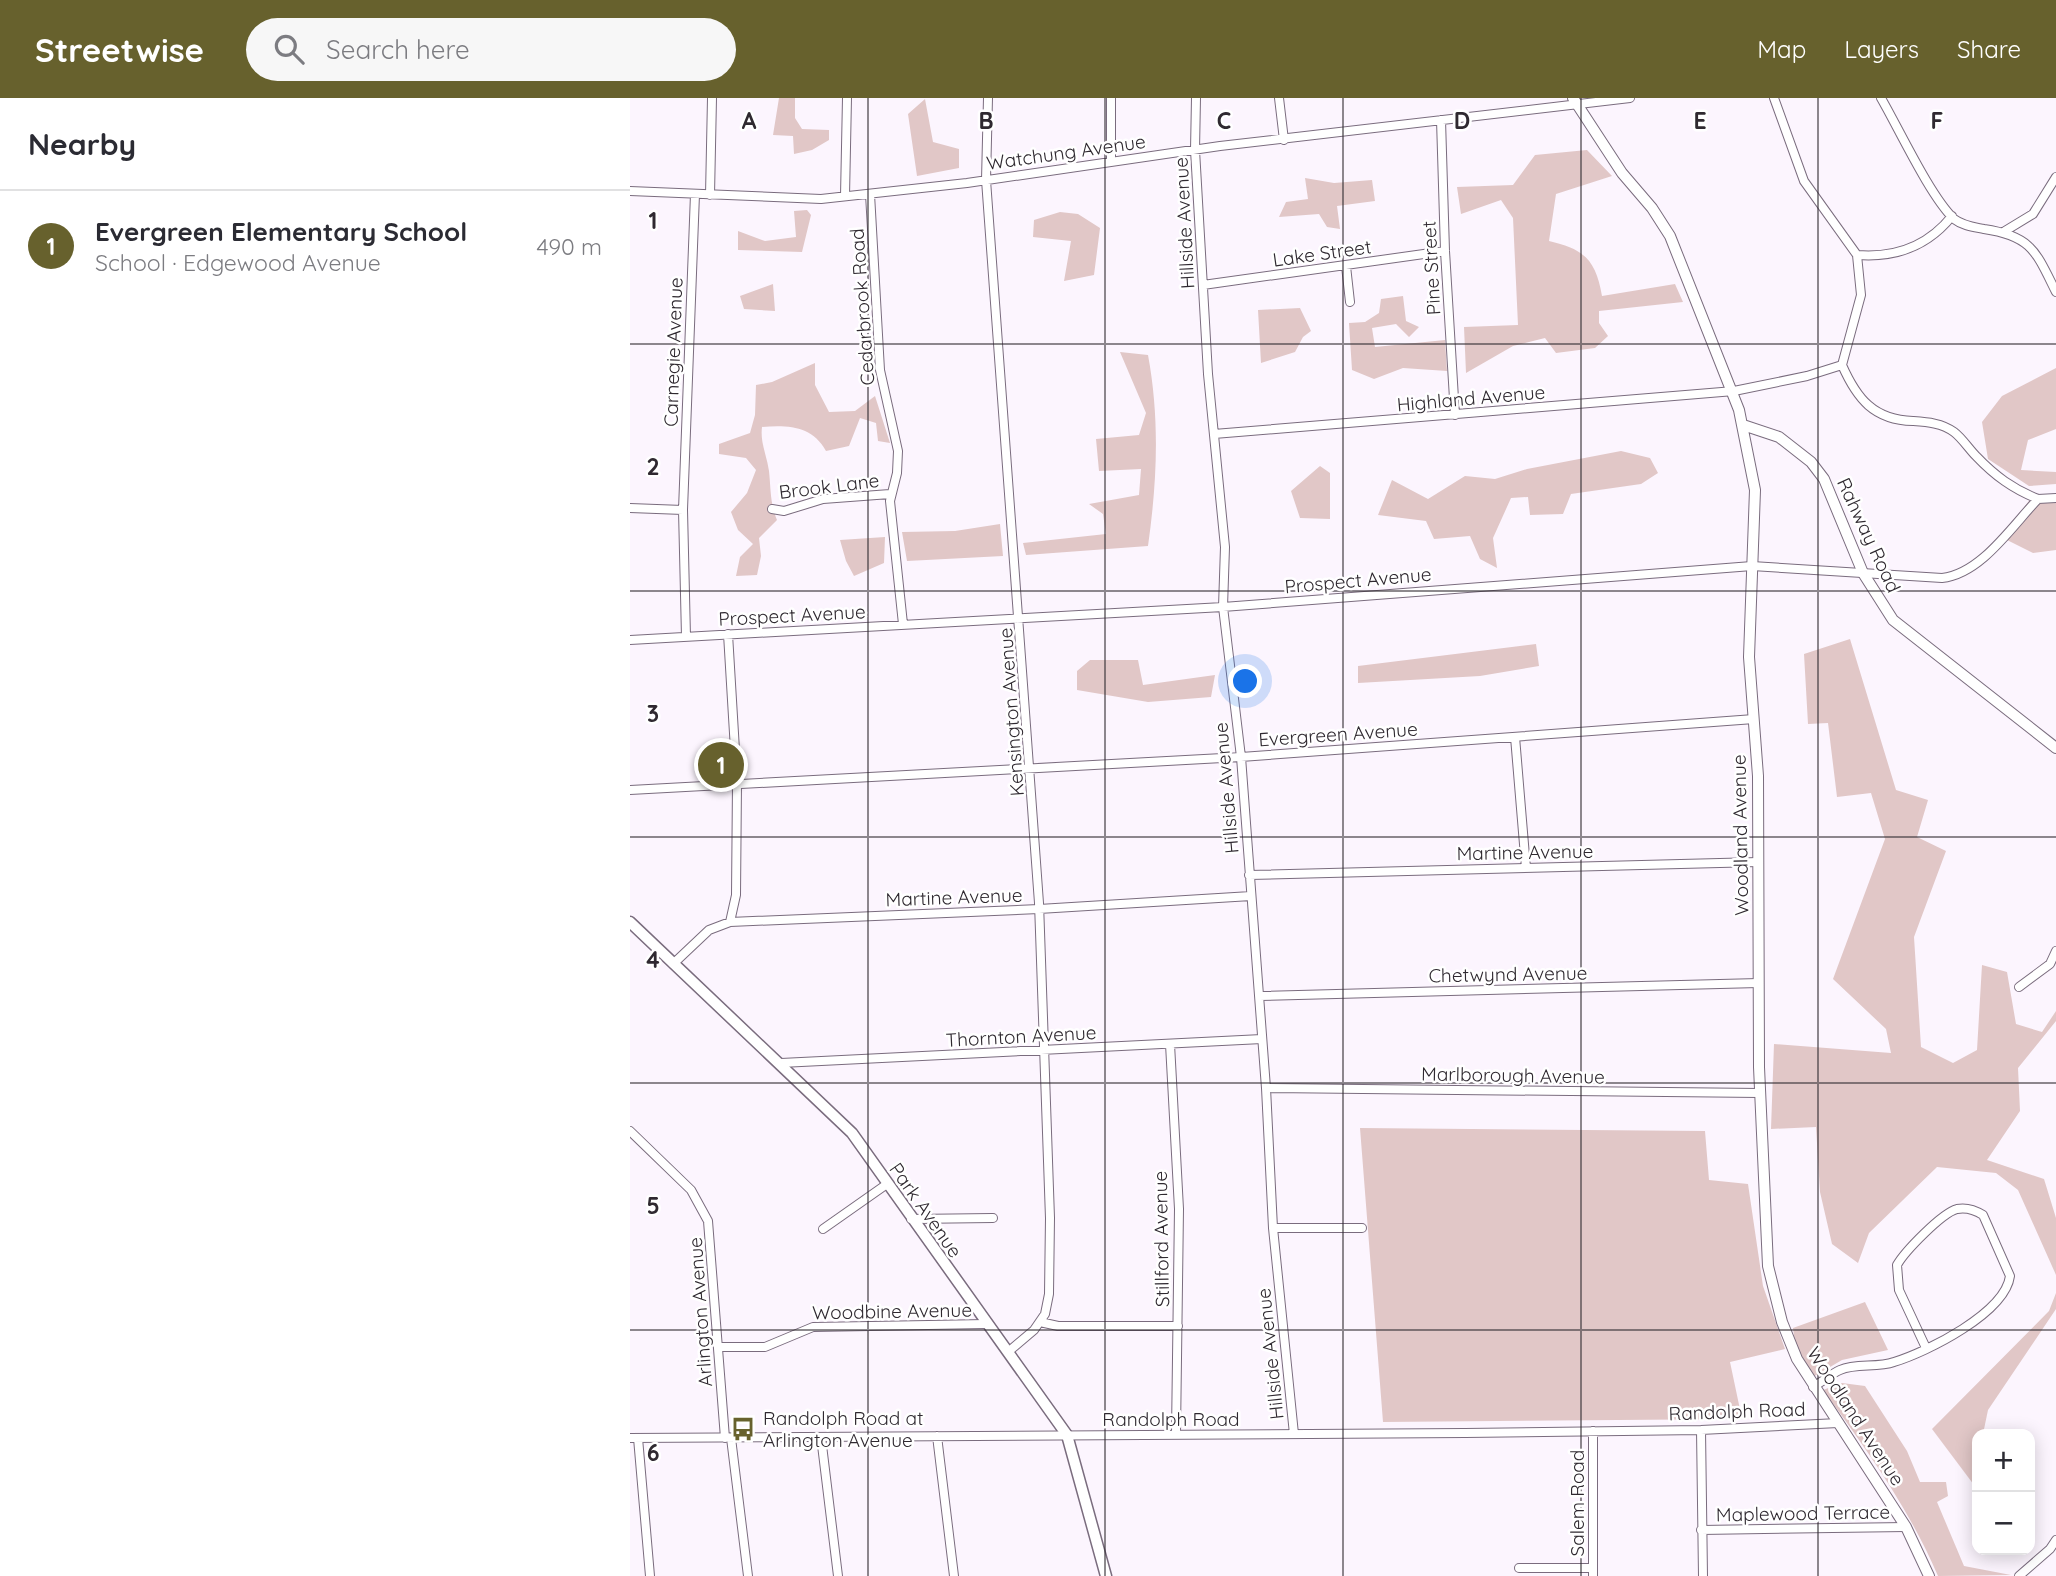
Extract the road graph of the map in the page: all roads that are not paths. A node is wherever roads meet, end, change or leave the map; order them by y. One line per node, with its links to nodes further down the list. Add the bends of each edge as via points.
1 (712, 98): 20 (street)
2 (847, 98): 21 (street)
3 (988, 98): 16 (street, Kensington Avenue)
4 (1111, 98): 14 (street)
5 (1196, 98): 13 (street, Hillside Avenue)
6 (1279, 98): 12 (street)
7 (1630, 98): 10 (street, Watchung Avenue)
8 (1774, 98): 25 (street, via 1804,181)
9 (1881, 98): 22 (street)
10 (1574, 102): 11 (street, Watchung Avenue); 31 (street, Woodland Avenue, via 1670,236)
11 (1441, 120): 12 (street, Watchung Avenue); 24 (street, Pine Street)
12 (1284, 139): 13 (street, Watchung Avenue)
13 (1195, 150): 14 (street, Watchung Avenue); 27 (street, Hillside Avenue)
14 (1111, 160): 16 (street, Watchung Avenue)
15 (2056, 177): 23 (street, via 2033,214)
16 (986, 180): 19 (street, Watchung Avenue); 44 (street, Kensington Avenue)
17 (630, 191): 18 (street, Watchung Avenue)
18 (695, 194): 20 (street, Watchung Avenue); 40 (street, Carnegie Avenue)
19 (870, 194): 21 (street, Watchung Avenue); 35 (street, Cedarbrook Road, via 880,370 898,452)
20 (710, 195): 21 (street, Watchung Avenue)
21 (845, 197)
22 (1952, 216): 23 (street, via 1966,226); 25 (street, via 1912,248)
23 (2005, 231): 28 (street, via 2035,251)
24 (1445, 251): 26 (street, Lake Street); 32 (street, Pine Street)
25 (1857, 255): 30 (street, via 1861,295)
26 (1346, 266): 27 (street, Lake Street); 29 (street)
27 (1203, 285): 34 (street, Hillside Avenue)
28 (2056, 292)
29 (1350, 302)
30 (1842, 365): 31 (street, Highland Avenue); 37 (street, via 1850,384 1873,412 1899,421 1942,425 1955,432 2001,481)
31 (1732, 392): 32 (street, Highland Avenue); 33 (street, Woodland Avenue)
32 (1455, 415): 34 (street, Highland Avenue)
33 (1743, 425): 41 (street, Woodland Avenue, via 1755,490); 42 (street, Rahway Road, via 1779,437 1811,462 1835,502)
34 (1213, 434): 43 (street, Hillside Avenue, via 1225,547)
35 (890, 494): 39 (street, Brook Lane); 45 (street, Cedarbrook Road)
36 (2056, 498): 37 (street)
37 (2038, 499): 42 (street, Prospect Avenue, via 1973,567 1954,577)
38 (630, 508): 40 (street)
39 (772, 509)
40 (682, 510): 47 (street, Carnegie Avenue)
41 (1752, 566): 42 (street, Prospect Avenue); 43 (street, Prospect Avenue); 49 (street, Woodland Avenue, via 1749,657)
42 (1863, 573): 51 (street, Rahway Road, via 1893,620)
43 (1223, 607): 44 (street, Prospect Avenue); 52 (street, Hillside Avenue)
44 (1020, 617): 45 (street, Prospect Avenue); 53 (street, Kensington Avenue)
45 (903, 624): 46 (street, Prospect Avenue)
46 (728, 634): 47 (street, Prospect Avenue); 54 (street)
47 (685, 637): 48 (street, Prospect Avenue)
48 (630, 640)
49 (1754, 719): 50 (street, Evergreen Avenue); 56 (street, Woodland Avenue)
50 (1516, 737): 52 (street, Evergreen Avenue); 57 (street)
51 (2056, 748)
52 (1241, 757): 53 (street, Evergreen Avenue); 58 (street, Hillside Avenue)
53 (1030, 768): 54 (street, Evergreen Avenue); 60 (street, Kensington Avenue)
54 (737, 783): 55 (street, Evergreen Avenue); 61 (street, via 736,895)
55 (630, 790)
56 (1759, 862): 57 (street, Martine Avenue); 65 (street, Woodland Avenue)
57 (1526, 868): 58 (street, Martine Avenue)
58 (1249, 875): 59 (street, Hillside Avenue)
59 (1251, 896): 60 (street, Martine Avenue); 67 (street, Hillside Avenue)
60 (1039, 909): 61 (street, Martine Avenue); 70 (street, Kensington Avenue)
61 (730, 922): 64 (street, Martine Avenue, via 709,930)
62 (630, 923): 64 (main road, Park Avenue)
63 (2056, 951): 66 (street, via 2050,964)
64 (673, 964): 71 (main road, Park Avenue)
65 (1759, 983): 67 (street, Chetwynd Avenue); 73 (street, Woodland Avenue)
66 (2019, 987)
67 (1259, 996): 68 (street, Hillside Avenue)
68 (1262, 1039): 69 (street, Thornton Avenue); 72 (street, Hillside Avenue)
69 (1170, 1044): 70 (street, Thornton Avenue); 83 (street, Stillford Avenue, via 1179,1209)
70 (1044, 1051): 71 (street, Thornton Avenue); 81 (street, Kensington Avenue, via 1049,1294)
71 (781, 1063): 75 (main road, Park Avenue, via 852,1133)
72 (1266, 1088): 73 (street, Marlborough Avenue); 78 (street, Hillside Avenue)
73 (1760, 1093): 87 (street, Woodland Avenue, via 1768,1266 1790,1345)
74 (630, 1131): 84 (street, Arlington Avenue, via 691,1190 708,1221)
75 (887, 1184): 77 (main road, Park Avenue); 80 (street)
76 (993, 1218): 77 (street)
77 (911, 1219): 82 (main road, Park Avenue)
78 (1273, 1228): 79 (street); 92 (street, Hillside Avenue)
79 (1362, 1228)
80 (823, 1229)
81 (1040, 1322): 83 (street); 86 (street)
82 (986, 1324): 84 (street, Woodbine Avenue, via 813,1326 765,1347); 86 (main road, Park Avenue)
83 (1178, 1326): 91 (street, Stillford Avenue)
84 (719, 1347): 97 (street, Arlington Avenue)
85 (1926, 1348): 85 (street, via 1963,1331 2009,1286 2011,1276 1977,1211 1962,1208 1945,1215 1897,1265 1899,1290); 87 (street, via 1893,1363 1842,1369)
86 (1008, 1352): 93 (main road, Park Avenue)
87 (1813, 1387): 88 (street, Woodland Avenue)
88 (1838, 1423): 89 (street, Randolph Road); 98 (street, Woodland Avenue)
89 (1701, 1430): 90 (street, Randolph Road); 99 (street)
90 (1593, 1431): 92 (street, Randolph Road); 102 (street, Salem Road)
91 (1176, 1433): 92 (street, Randolph Road); 93 (street, Randolph Road)
92 (1294, 1434)
93 (1067, 1435): 94 (street, Randolph Road); 107 (main road, Park Avenue)
94 (937, 1436): 95 (street, Randolph Road); 106 (street)
95 (821, 1437): 97 (street, Randolph Road); 105 (street)
96 (634, 1438): 97 (street, Randolph Road); 103 (street)
97 (728, 1438): 104 (street, Arlington Avenue)
98 (1906, 1527): 99 (street, Maplewood Terrace); 109 (street, Woodland Avenue)
99 (1701, 1530): 108 (street)
100 (2056, 1540): 110 (street)
101 (1518, 1569): 102 (street)
102 (1593, 1572)
103 (650, 1576)
104 (748, 1576)
105 (838, 1576)
106 (954, 1576)
107 (1105, 1576)
108 (1703, 1576)
109 (1929, 1576)
110 (2019, 1576)

